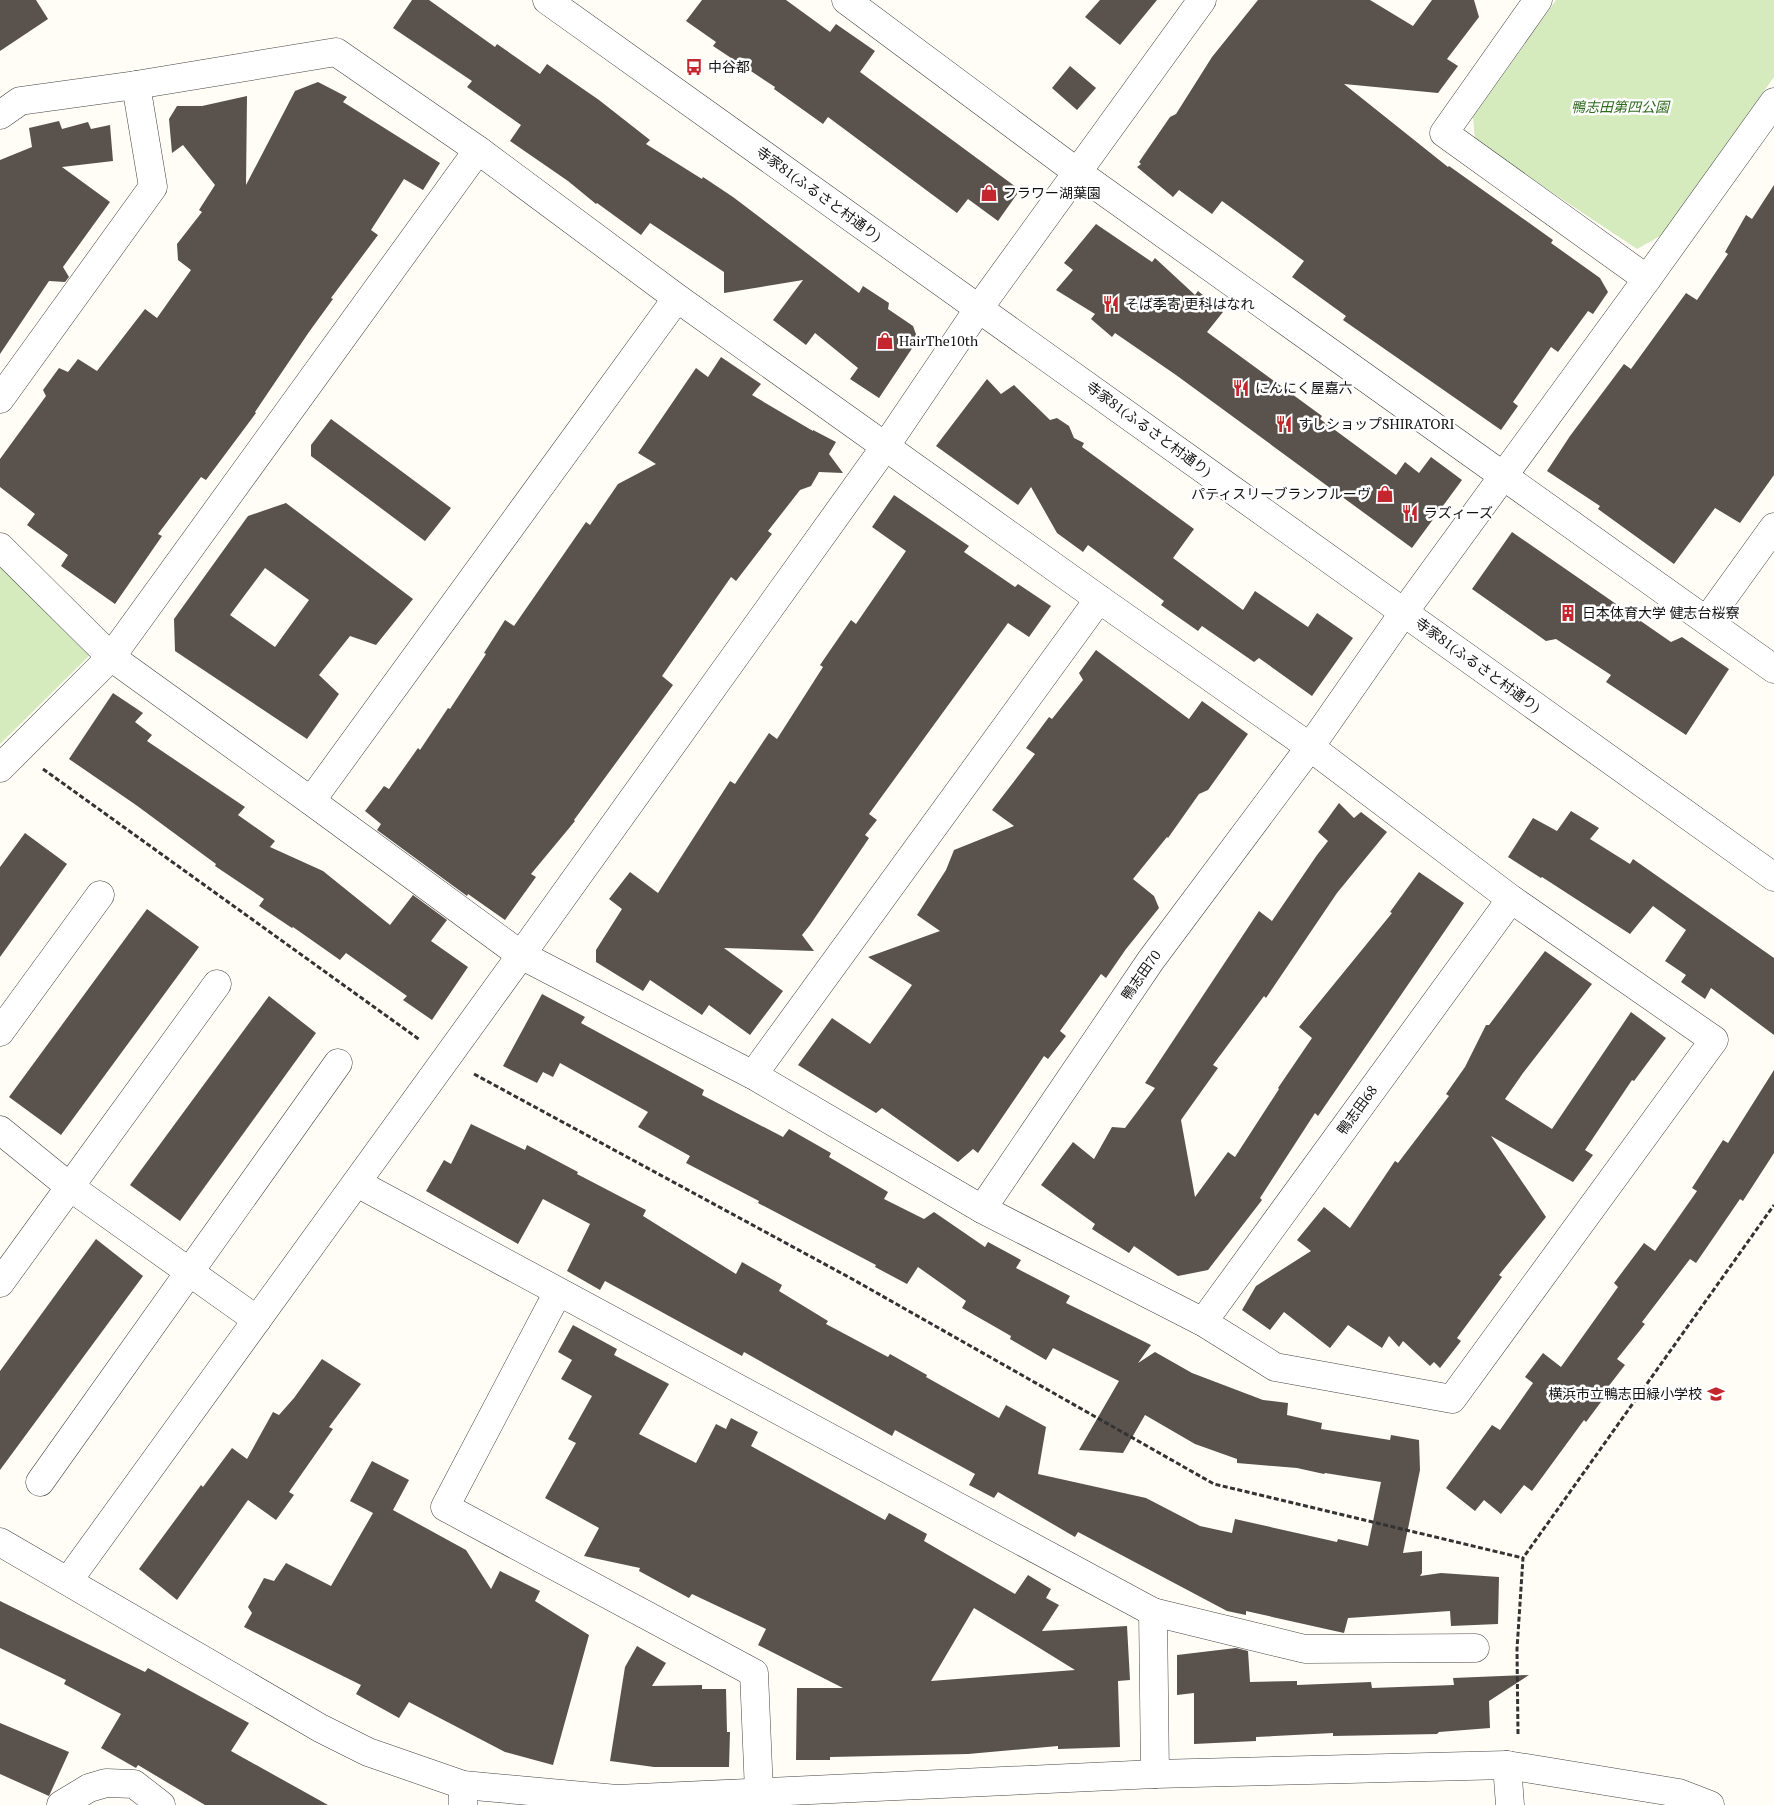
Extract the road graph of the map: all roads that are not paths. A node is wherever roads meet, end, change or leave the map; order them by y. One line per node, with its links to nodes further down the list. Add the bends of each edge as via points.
1 (547, 0): 12 (street, 寺家81(ふるさと村通り))
2 (846, 0): 9 (street)
3 (1202, 0): 9 (street)
4 (1538, 0): 10 (street, via 1444,133)
5 (136, 84): 7 (street, via 20,101); 8 (street, via 336,52); 13 (street, via 153,187)
6 (1774, 102): 10 (street, 鴨志田70)
7 (0, 115)
8 (478, 150): 11 (street); 21 (street)
9 (1077, 172): 12 (street); 15 (street)
10 (1647, 279): 15 (street, 鴨志田70)
11 (677, 298): 14 (street); 25 (street)
12 (980, 308): 14 (street); 19 (street, 寺家81(ふるさと村通り))
13 (0, 399)
14 (885, 447): 18 (street); 29 (street)
15 (1504, 476): 19 (street, 鴨志田70); 20 (street)
16 (1774, 527): 20 (street)
17 (0, 547): 21 (street)
18 (1099, 599): 23 (street); 33 (street)
19 (1404, 612): 23 (street, 鴨志田70); 26 (street, 寺家81(ふるさと村通り))
20 (1707, 620): 22 (street)
21 (111, 657): 24 (street); 25 (street)
22 (1774, 669)
23 (1310, 748): 28 (street); 37 (street, 鴨志田70, via 1151,960)
24 (9, 759)
25 (311, 801): 29 (street)
26 (1774, 877)
27 (100, 895): 31 (street)
28 (1511, 898): 42 (street, 鴨志田68); 42 (street, via 1714,1040 1452,1399 1275,1367)
29 (521, 955): 33 (street); 35 (street)
30 (217, 984): 36 (street)
31 (0, 1032)
32 (338, 1063): 38 (street)
33 (752, 1075): 37 (street)
34 (0, 1130): 36 (street)
35 (356, 1183): 40 (street); 41 (street)
36 (70, 1187): 38 (street); 39 (street)
37 (982, 1209): 42 (street)
38 (190, 1272): 41 (street); 43 (street)
39 (0, 1283)
40 (558, 1292): 46 (street); 50 (street, via 444,1507 754,1674)
41 (257, 1320): 45 (street)
42 (1203, 1322)
43 (40, 1482)
44 (0, 1542): 45 (street)
45 (68, 1581): 51 (street, via 320,1728)
46 (1153, 1612): 47 (street, via 1305,1648); 49 (street)
47 (1475, 1648)
48 (1513, 1766): 49 (street); 54 (street); 55 (street, via 1679,1793)
49 (1155, 1774): 50 (street)
50 (759, 1792): 51 (street, via 617,1799)
51 (462, 1795)
52 (61, 1805): 53 (street, via 88,1788 106,1783 134,1784)
53 (161, 1805)
54 (1510, 1805)
55 (1710, 1805)

